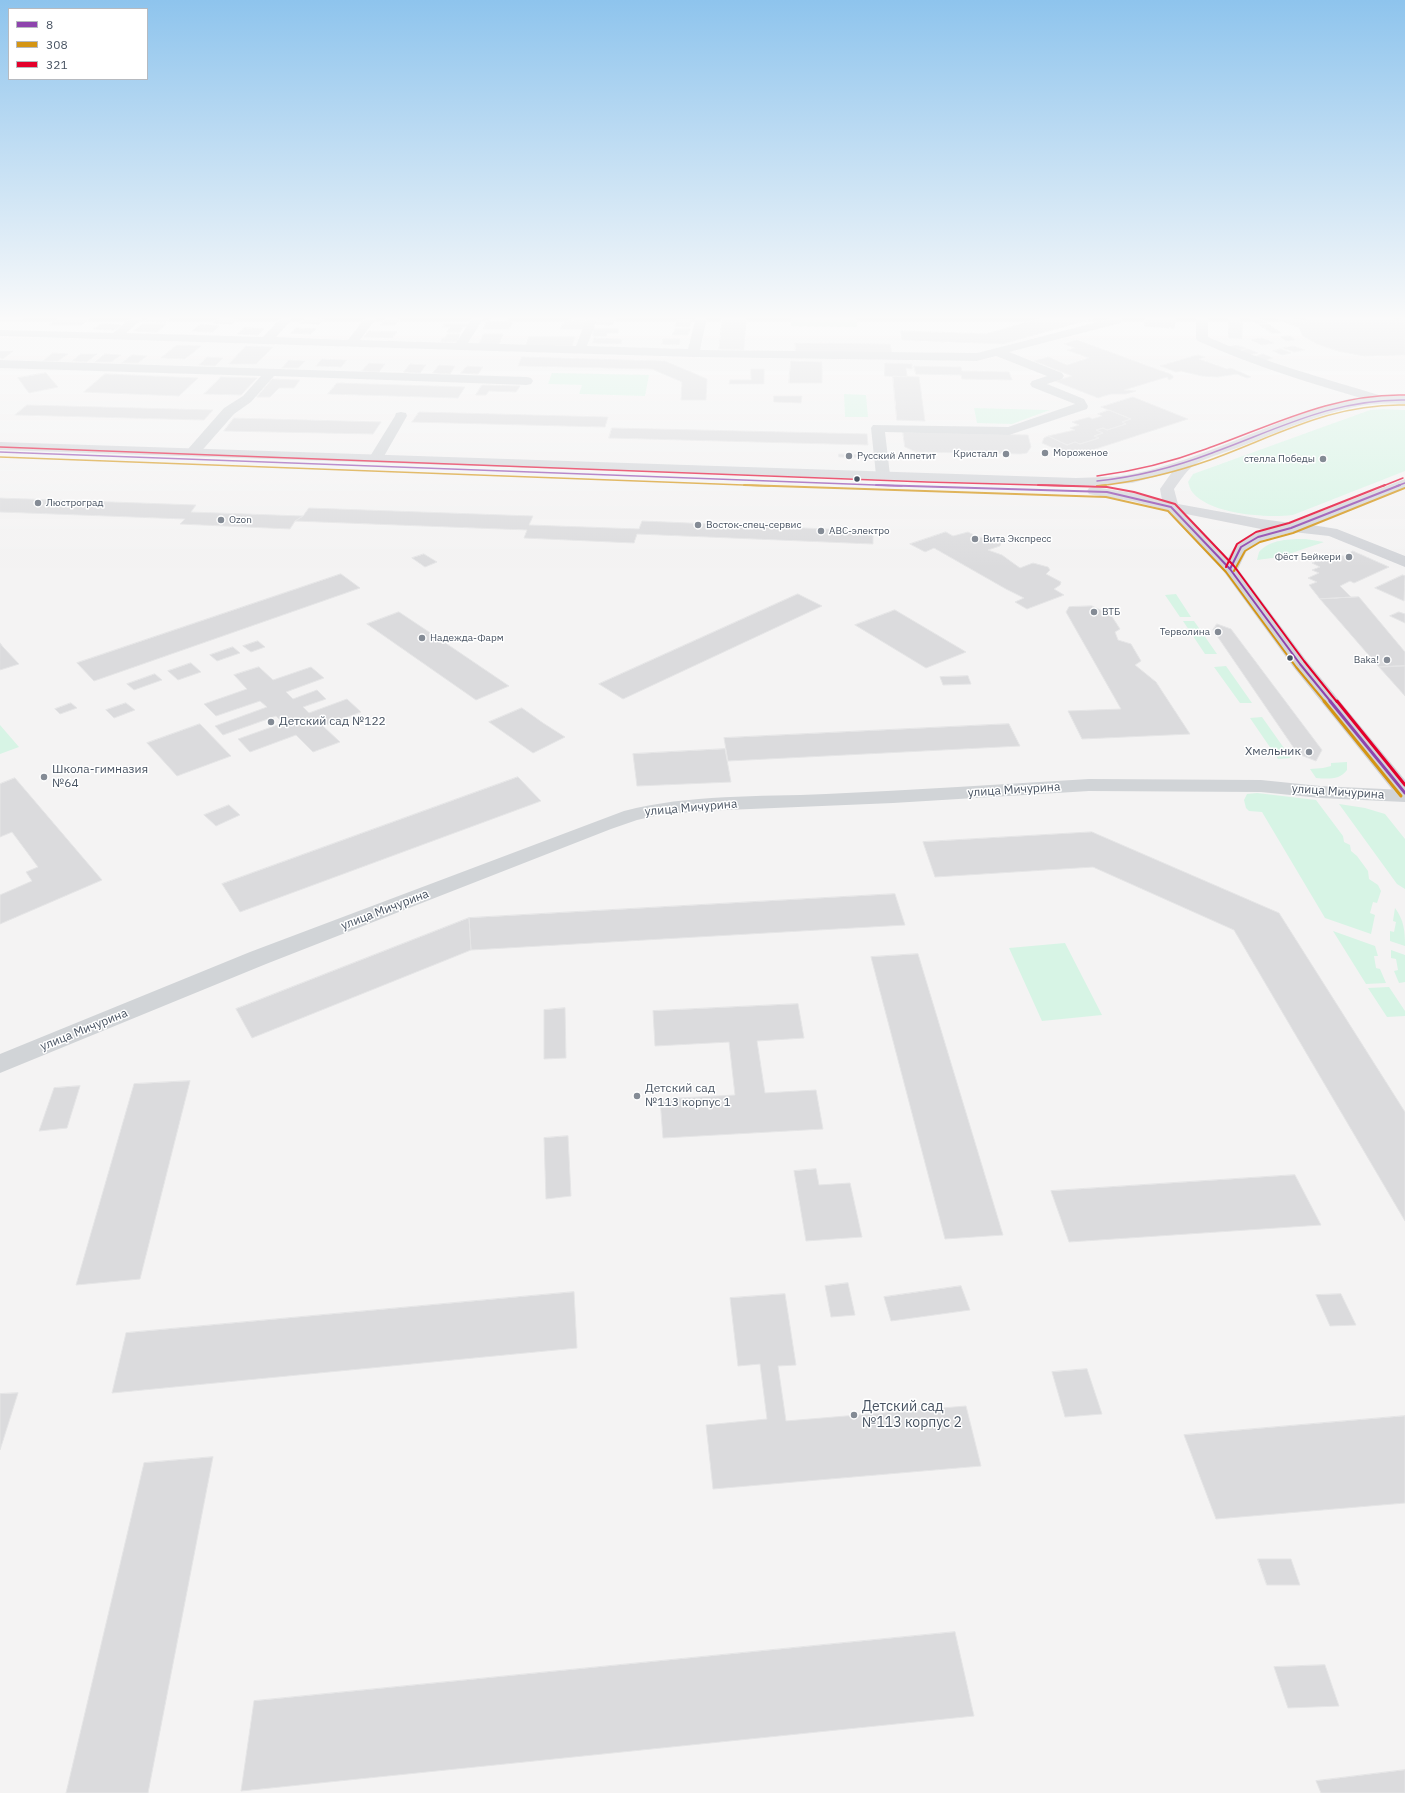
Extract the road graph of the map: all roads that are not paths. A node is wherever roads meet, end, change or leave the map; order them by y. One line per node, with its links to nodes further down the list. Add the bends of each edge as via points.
1 (244, 401): 7 (street, via 229,411)
2 (1077, 401): 10 (street, via 1082,406 1009,431 878,428)
3 (1368, 401): 9 (main road, via 1335,406)
4 (401, 416): 8 (street)
5 (0, 446): 7 (main road)
6 (0, 452): 12 (main road, via 927,487 1078,490 1106,492)
7 (193, 452): 8 (main road)
8 (376, 458): 10 (main road)
9 (1192, 460): 10 (main road, via 1140,477 1108,481); 12 (main road, via 1174,476 1167,489)
10 (883, 475)
11 (1405, 483): 13 (main road)
12 (1171, 507): 13 (main road); 15 (main road)
13 (1291, 528): 14 (main road, via 1332,532); 15 (main road, via 1258,537 1241,547)
14 (1405, 562)
15 (1230, 569): 16 (main road, via 1300,664)
16 (1405, 795): 17 (street, улица Мичурина, via 1320,792 1262,786 1089,785 659,809 631,815 604,825 265,955)
17 (0, 1064)

